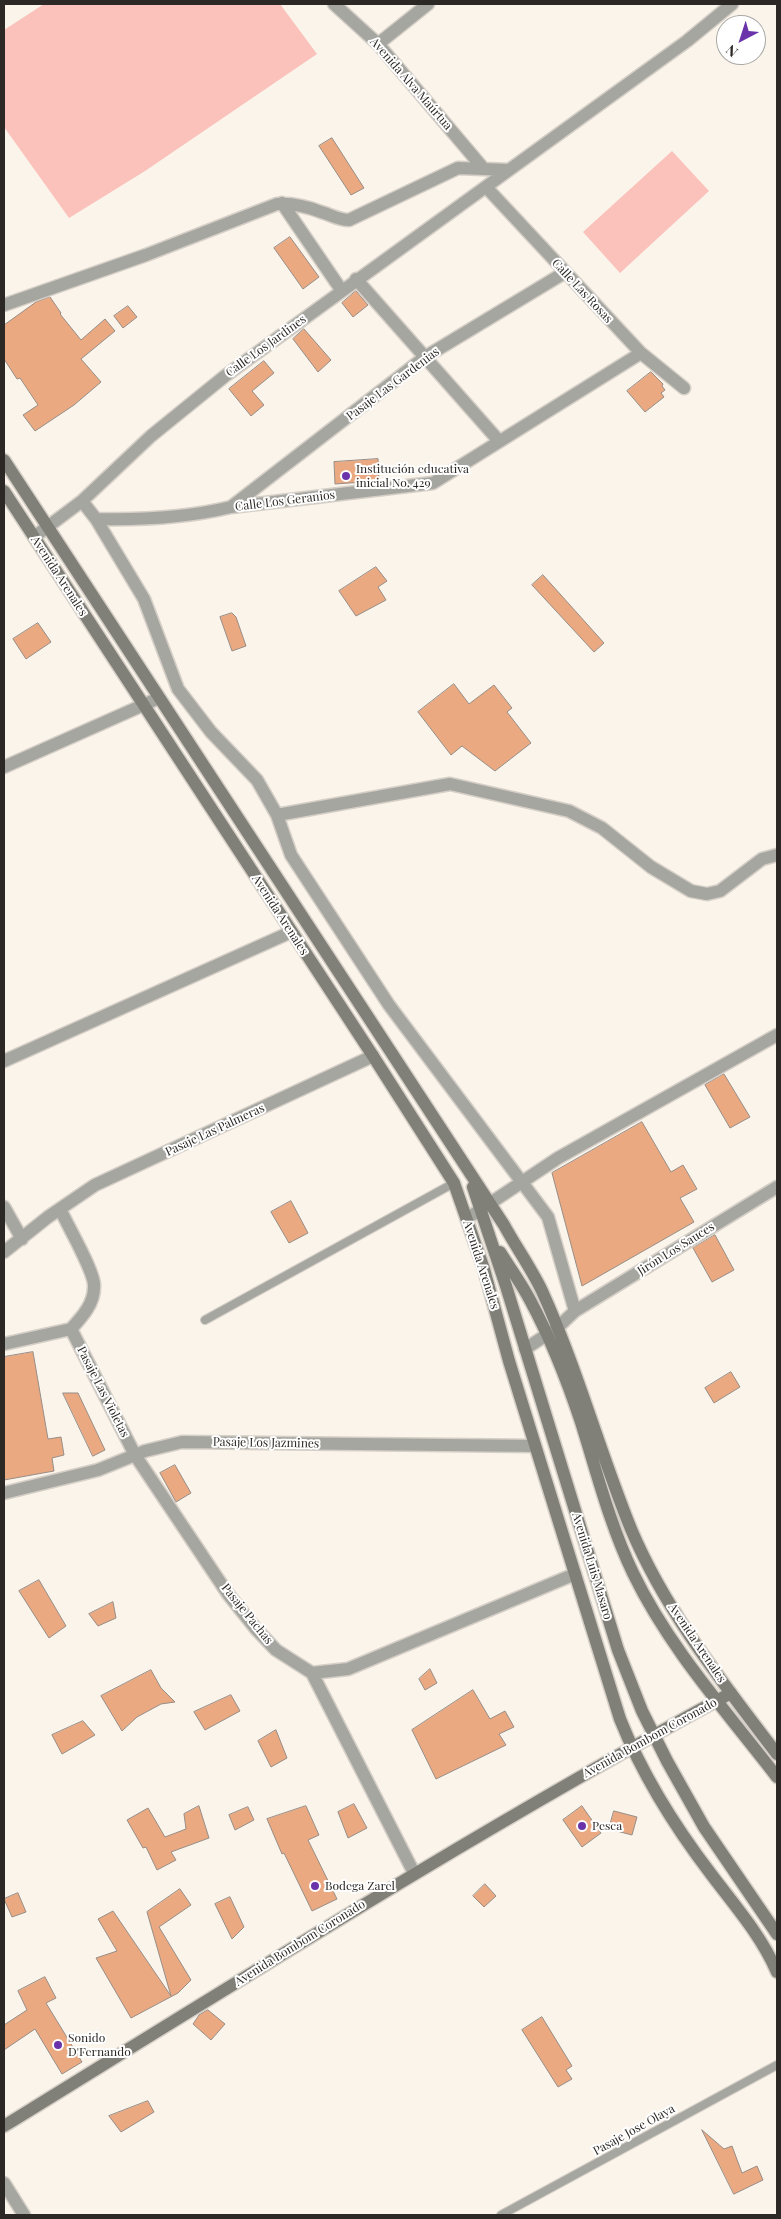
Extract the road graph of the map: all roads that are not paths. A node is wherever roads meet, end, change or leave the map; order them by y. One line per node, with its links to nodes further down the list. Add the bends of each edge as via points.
1 (334, 4): 4 (street, Avenida Alva Maúrtua)
2 (428, 4): 4 (street)
3 (732, 4): 6 (street, Calle Los Jardines)
4 (378, 44): 5 (street, Avenida Alva Maúrtua)
5 (483, 168): 6 (street); 8 (street, via 458,168 349,220 338,220 323,212)
6 (509, 170): 7 (street, Calle Los Jardines)
7 (486, 187): 9 (street, Calle Las Rosas); 10 (street, Calle Los Jardines)
8 (282, 204): 11 (street); 12 (street)
9 (564, 273): 13 (street, Calle Las Rosas); 14 (street, Pasaje Las Gardenias)
10 (356, 279): 11 (street, Calle Los Jardines); 14 (street)
11 (342, 291): 19 (street, Calle Los Jardines, via 224,376 151,436)
12 (4, 305)
13 (641, 353): 15 (street, Calle Las Rosas); 16 (street, Calle Los Geranios)
14 (425, 357): 16 (street); 20 (street, Pasaje Las Gardenias)
15 (684, 388)
16 (499, 441): 20 (street, Calle Los Geranios, via 433,483)
17 (4, 460): 22 (main road, Avenida Arenales)
18 (4, 492): 23 (main road, Avenida Arenales)
19 (82, 501): 21 (street); 22 (street, Calle Los Jardines)
20 (232, 507): 21 (street, Calle Los Geranios, via 212,512)
21 (96, 519): 27 (street, via 144,599 178,689 211,732 257,780)
22 (47, 528): 23 (street, Calle Los Jardines); 24 (main road, Avenida Arenales)
23 (34, 538): 25 (main road, Avenida Arenales)
24 (159, 698): 25 (street); 38 (main road, Avenida Arenales, via 467,1171)
25 (143, 704): 26 (street); 29 (main road, Avenida Arenales)
26 (4, 767)
27 (277, 815): 28 (street, via 450,784 569,811 602,828 651,867 691,891 707,894 720,891 762,859); 33 (street, via 291,855 389,1005)
28 (777, 855)
29 (291, 932): 31 (main road, Avenida Arenales); 32 (street)
30 (777, 1035): 33 (street)
31 (373, 1056): 34 (main road, Avenida Arenales); 37 (street, Pasaje Las Palmeras, via 94,1185)
32 (4, 1060)
33 (523, 1181): 38 (street); 42 (street, via 548,1217)
34 (454, 1183): 38 (main road); 43 (lane); 48 (main road, Avenida Arenales, via 484,1269)
35 (777, 1187): 42 (street, Jirón Los Sauces)
36 (4, 1207): 40 (street)
37 (60, 1209): 40 (street, Pasaje Las Palmeras); 44 (street, via 94,1284 85,1314)
38 (481, 1209): 39 (main road); 45 (main road, Avenida Arenales, via 541,1289)
39 (489, 1235): 45 (main road); 47 (main road, Avenida Luis Masaro)
40 (22, 1239): 41 (street, Pasaje Las Palmeras)
41 (4, 1252)
42 (575, 1311): 45 (street, Jirón Los Sauces)
43 (204, 1320)
44 (71, 1329): 46 (street); 50 (street, Pasaje Las Violetas)
45 (552, 1331): 47 (street); 54 (main road, Avenida Arenales, via 632,1530 674,1612); 55 (main road, via 557,1356 610,1516 633,1573 658,1618)
46 (4, 1344)
47 (525, 1349): 56 (main road, Avenida Luis Masaro, via 618,1650)
48 (509, 1361): 49 (main road, Avenida Luis Masaro)
49 (535, 1446): 50 (street, Pasaje Los Jazmines, via 182,1442); 52 (main road, Avenida Luis Masaro)
50 (136, 1455): 51 (street, Pasaje Los Jazmines, via 98,1470); 53 (street, Pasaje Pachas, via 228,1594 256,1630 276,1650)
51 (4, 1493)
52 (574, 1574): 53 (street, via 348,1669); 57 (main road, Avenida Luis Masaro)
53 (312, 1673): 60 (street)
54 (731, 1693): 55 (main road, Avenida Bombom Coronado); 58 (main road, Avenida Arenales)
55 (718, 1700): 56 (main road, Avenida Bombom Coronado); 59 (main road)
56 (654, 1735): 57 (main road, Avenida Bombom Coronado); 61 (main road, Avenida Luis Masaro, via 704,1827)
57 (631, 1747): 60 (main road, Avenida Bombom Coronado); 62 (main road, Avenida Luis Masaro, via 669,1814 746,1918)
58 (777, 1754)
59 (777, 1777)
60 (414, 1873): 64 (main road, Avenida Bombom Coronado)
61 (777, 1934)
62 (777, 1972)
63 (777, 2065): 67 (lane, Pasaje Jose Olaya)
64 (4, 2126)
65 (4, 2183): 66 (street)
66 (24, 2215)
67 (501, 2215)

